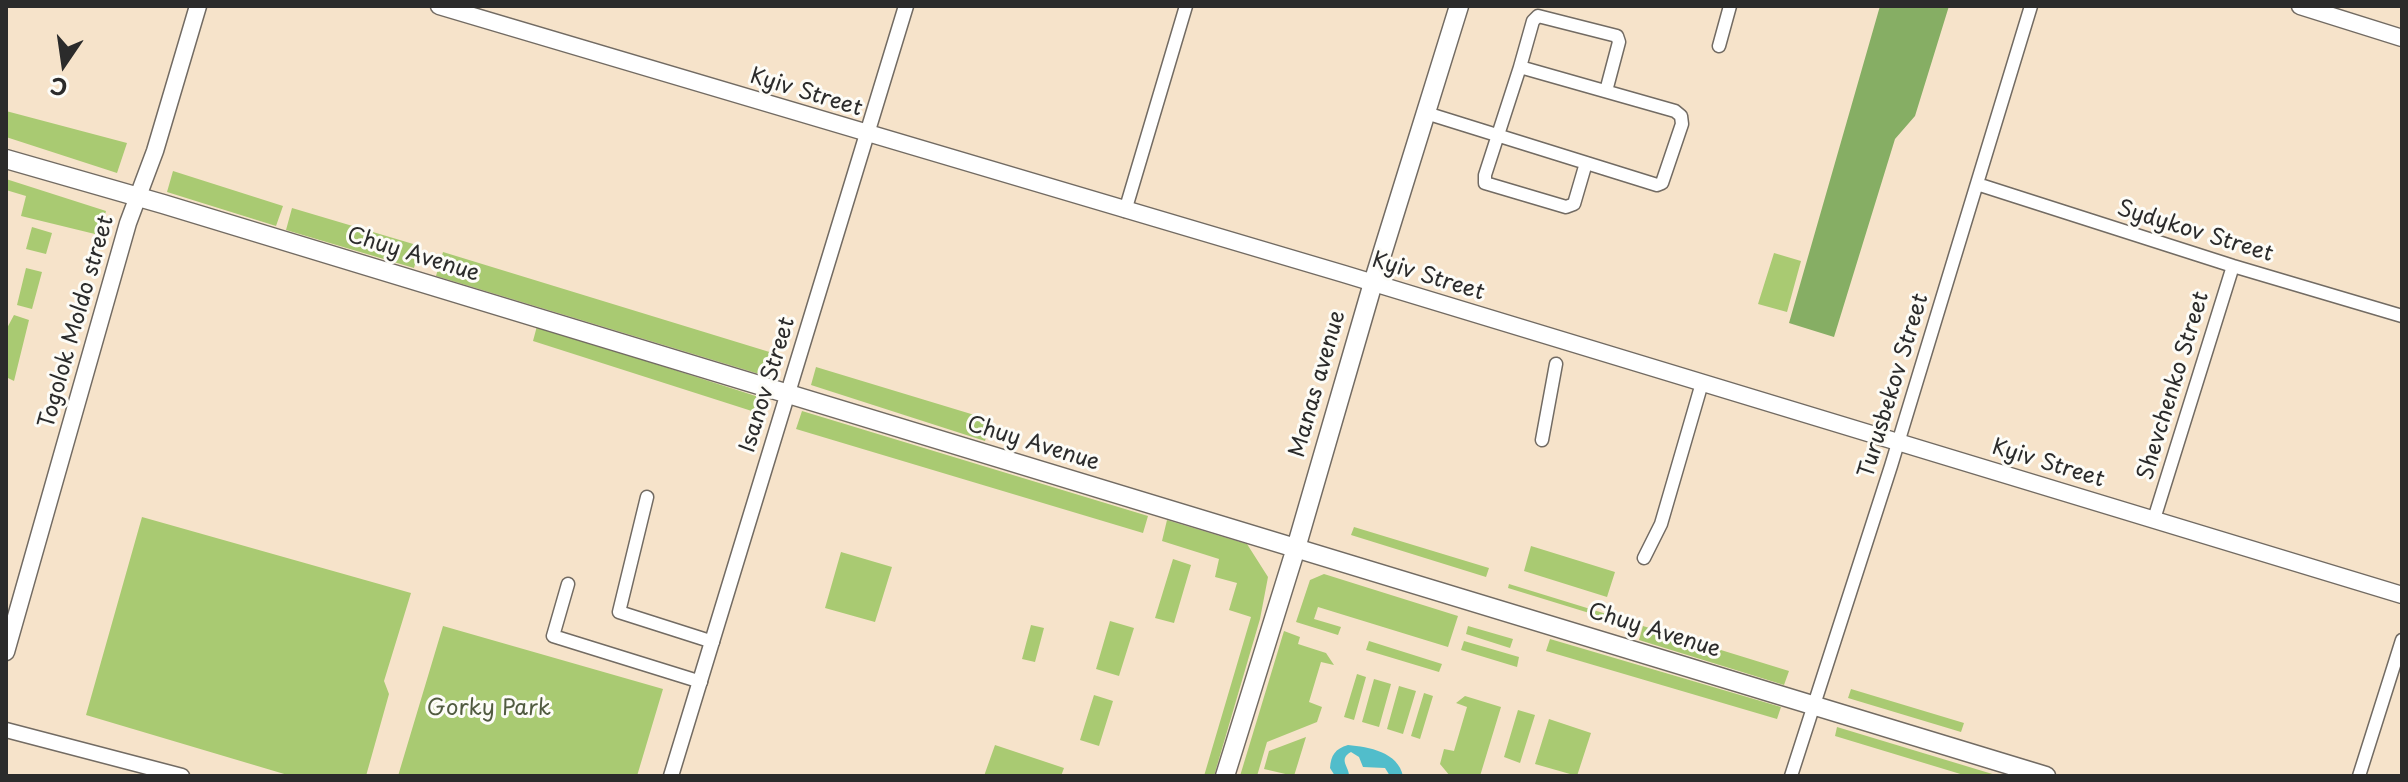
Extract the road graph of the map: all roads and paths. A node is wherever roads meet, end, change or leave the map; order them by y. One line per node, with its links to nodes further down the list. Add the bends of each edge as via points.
1 (198, 6): 20 (main road, Togolok Moldo street)
2 (439, 6): 15 (main road, Kyiv Street)
3 (906, 6): 15 (street, Isanov Street)
4 (1186, 6): 21 (street)
5 (1459, 6): 14 (main road, Manas avenue)
6 (1730, 6): 11 (street)
7 (2031, 6): 19 (street, Turusbekov Street)
8 (2310, 7): 10 (main road)
9 (1554, 12): 12 (street, via 1533,21); 13 (street, via 1617,36)
10 (2402, 38)
11 (1719, 46)
12 (1520, 67): 13 (street); 16 (street)
13 (1606, 91): 18 (street, via 1675,111 1682,124 1662,183)
14 (1426, 113): 16 (street); 23 (main road, Manas avenue)
15 (866, 133): 21 (main road, Kyiv Street); 27 (street, Isanov Street)
16 (1498, 136): 18 (street); 18 (street, via 1485,175 1490,186 1566,207 1574,204)
17 (6, 159): 20 (main road, Chuy Avenue)
18 (1586, 163)
19 (1977, 184): 22 (street, Sydykov Street); 29 (street, Turusbekov Street)
20 (138, 196): 27 (main road, Chuy Avenue); 38 (main road, Togolok Moldo street)
21 (1125, 211): 23 (main road, Kyiv Street)
22 (2233, 266): 24 (street, Sydykov Street); 31 (street, Shevchenko Street)
23 (1373, 283): 26 (main road, Kyiv Street); 32 (main road, Manas avenue)
24 (2402, 316)
25 (1556, 364): 28 (street)
26 (1702, 383): 29 (main road, Kyiv Street); 33 (street, via 1661,524)
27 (788, 395): 32 (main road, Chuy Avenue); 37 (street, Isanov Street)
28 (1542, 440)
29 (1898, 442): 31 (main road, Kyiv Street); 40 (street, Turusbekov Street)
30 (647, 497): 37 (street, via 619,612)
31 (2154, 519): 35 (main road, Kyiv Street)
32 (1296, 548): 40 (main road, Chuy Avenue); 44 (main road, Manas avenue)
33 (1644, 558)
34 (568, 584): 39 (street, via 553,636)
35 (2402, 595)
36 (2402, 640): 47 (street)
37 (713, 642): 39 (street, Isanov Street)
38 (6, 652)
39 (701, 682): 43 (street, Isanov Street)
40 (1813, 705): 45 (street, Turusbekov Street); 46 (main road, Chuy Avenue)
41 (6, 730): 42 (street)
42 (182, 776)
43 (671, 776)
44 (1225, 776)
45 (1791, 776)
46 (2046, 776)
47 (2359, 776)

